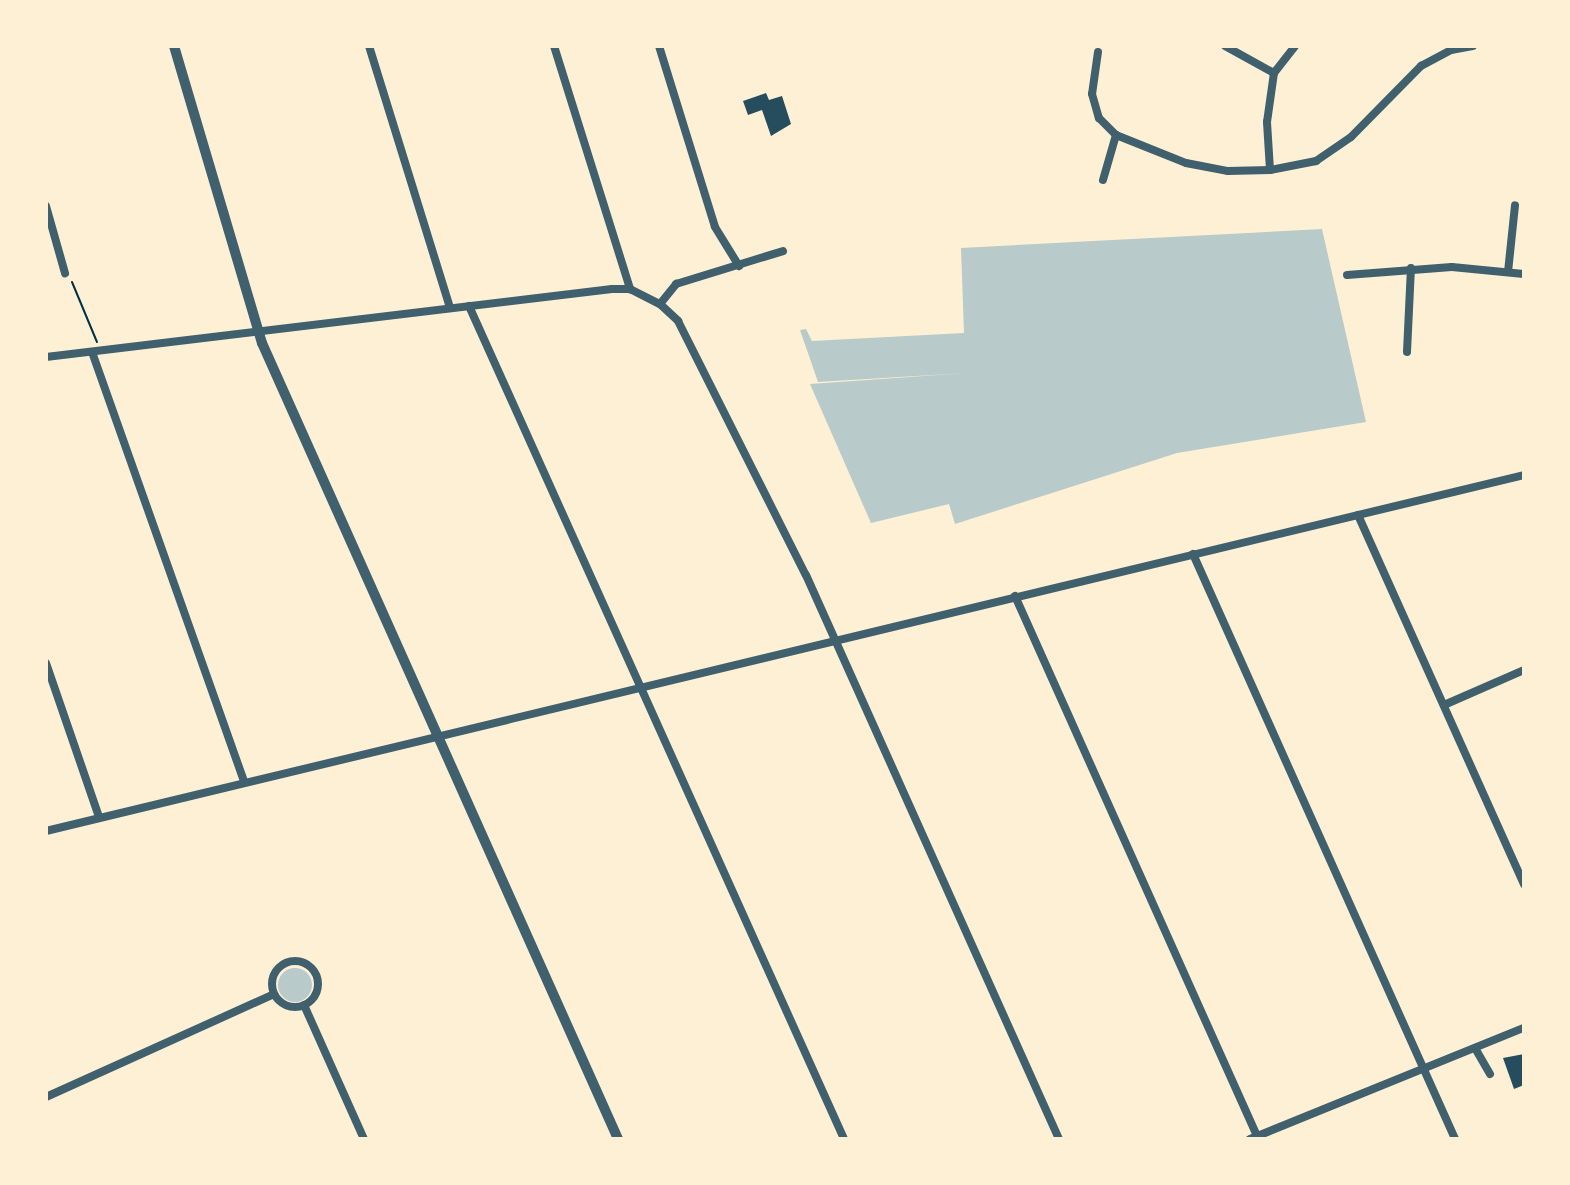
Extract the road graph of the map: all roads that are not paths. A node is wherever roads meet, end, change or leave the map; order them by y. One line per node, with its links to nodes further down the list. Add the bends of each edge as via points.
1 (174, 46): 27 (street)
2 (369, 46): 26 (street)
3 (554, 46): 23 (street)
4 (659, 46): 17 (street, via 715,227)
5 (1225, 46): 10 (street)
6 (1295, 46): 10 (street)
7 (1473, 46): 8 (street)
8 (1451, 48): 12 (street, via 1421,66 1351,137 1316,161)
9 (1098, 52): 11 (street, via 1092,94 1099,118)
10 (1274, 73): 12 (street, via 1267,122)
11 (1116, 135): 12 (street, via 1186,163 1228,171); 13 (street)
12 (1270, 170)
13 (1103, 180)
14 (1515, 205): 19 (street)
15 (46, 206): 20 (street)
16 (783, 251): 17 (street)
17 (739, 266): 24 (street, via 676,284)
18 (1411, 268): 19 (street); 22 (street); 29 (street)
19 (1508, 272): 21 (street)
20 (65, 273)
21 (1524, 274)
22 (1347, 275)
23 (630, 289): 24 (street); 25 (street)
24 (660, 304): 35 (street, via 678,321)
25 (469, 306): 26 (street); 38 (street)
26 (450, 308): 27 (street)
27 (258, 332): 28 (street); 40 (street)
28 (96, 351): 30 (street); 41 (street)
29 (1407, 352)
30 (46, 357)
31 (1524, 475): 32 (street)
32 (1358, 515): 33 (street); 39 (street)
33 (1193, 554): 34 (street); 49 (street)
34 (1015, 596): 35 (street); 52 (street)
35 (835, 639): 38 (street); 56 (street)
36 (46, 663): 42 (street)
37 (1524, 670): 39 (street)
38 (640, 685): 40 (street); 55 (street)
39 (1444, 705): 44 (street)
40 (434, 734): 41 (street); 54 (street)
41 (244, 781): 42 (street)
42 (99, 817): 43 (street)
43 (46, 831)
44 (1524, 884)
45 (274, 994): 46 (street, via 290,1007); 46 (street, via 274,973 285,963 299,961 312,968 318,981 315,996); 51 (street)
46 (304, 1005): 53 (street)
47 (1524, 1028): 48 (street)
48 (1475, 1048): 49 (street); 50 (street)
49 (1423, 1069): 52 (street); 57 (street)
50 (1490, 1074)
51 (46, 1097)
52 (1254, 1137)
53 (364, 1139)
54 (618, 1139)
55 (844, 1139)
56 (1059, 1139)
57 (1455, 1139)

